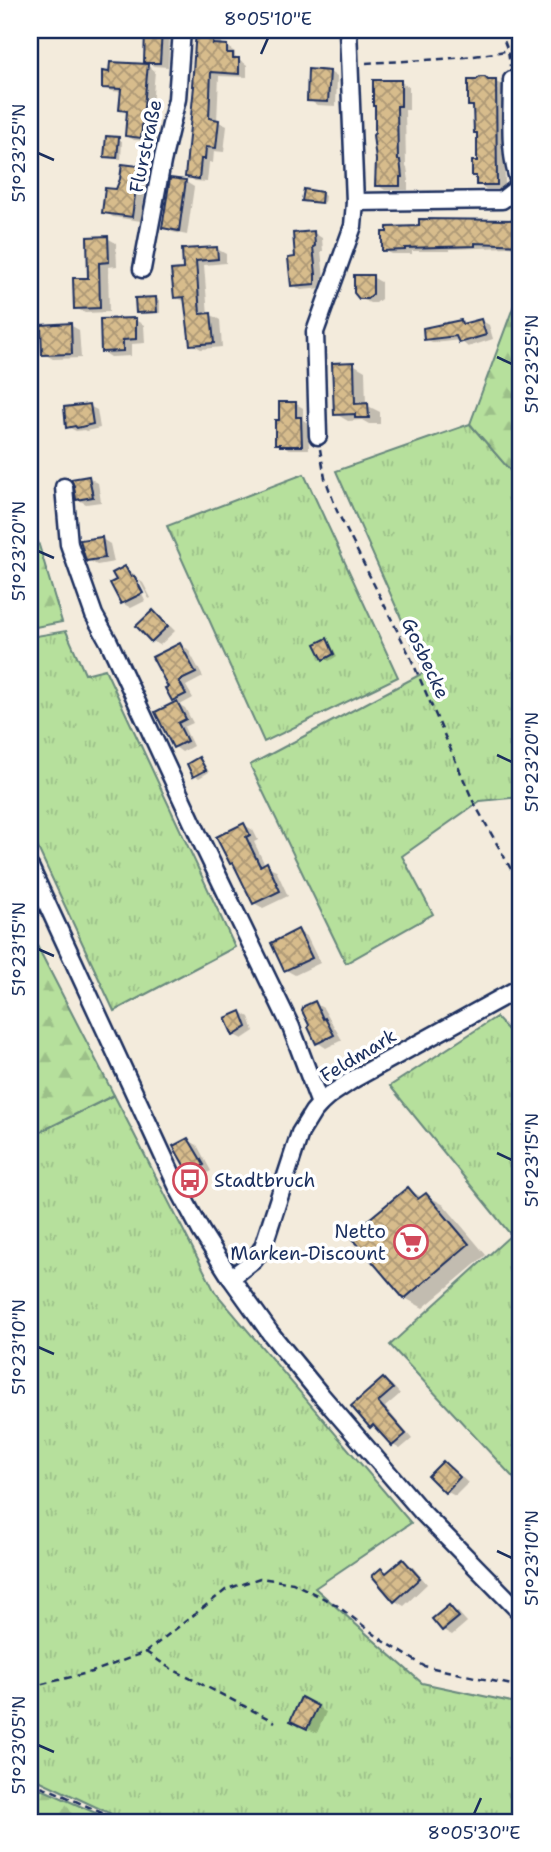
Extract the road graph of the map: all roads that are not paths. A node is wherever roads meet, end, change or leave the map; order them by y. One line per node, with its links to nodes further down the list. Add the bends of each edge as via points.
1 (182, 30): 6 (street, Flurstraße, via 177,99)
2 (348, 30): 5 (street)
3 (512, 80): 4 (street, via 515,172)
4 (521, 185): 5 (street, via 502,200)
5 (355, 202): 7 (street, via 353,226 315,332)
6 (142, 269)
7 (318, 436)
8 (64, 487): 11 (street, via 69,544 94,615 291,1027)
9 (30, 867): 12 (street, via 179,1189)
10 (521, 986): 11 (street, Feldmark, via 354,1079)
11 (320, 1104): 12 (street, Feldmark, via 296,1141 263,1247)
12 (231, 1278): 13 (street, via 271,1334 429,1520)
13 (521, 1613)

